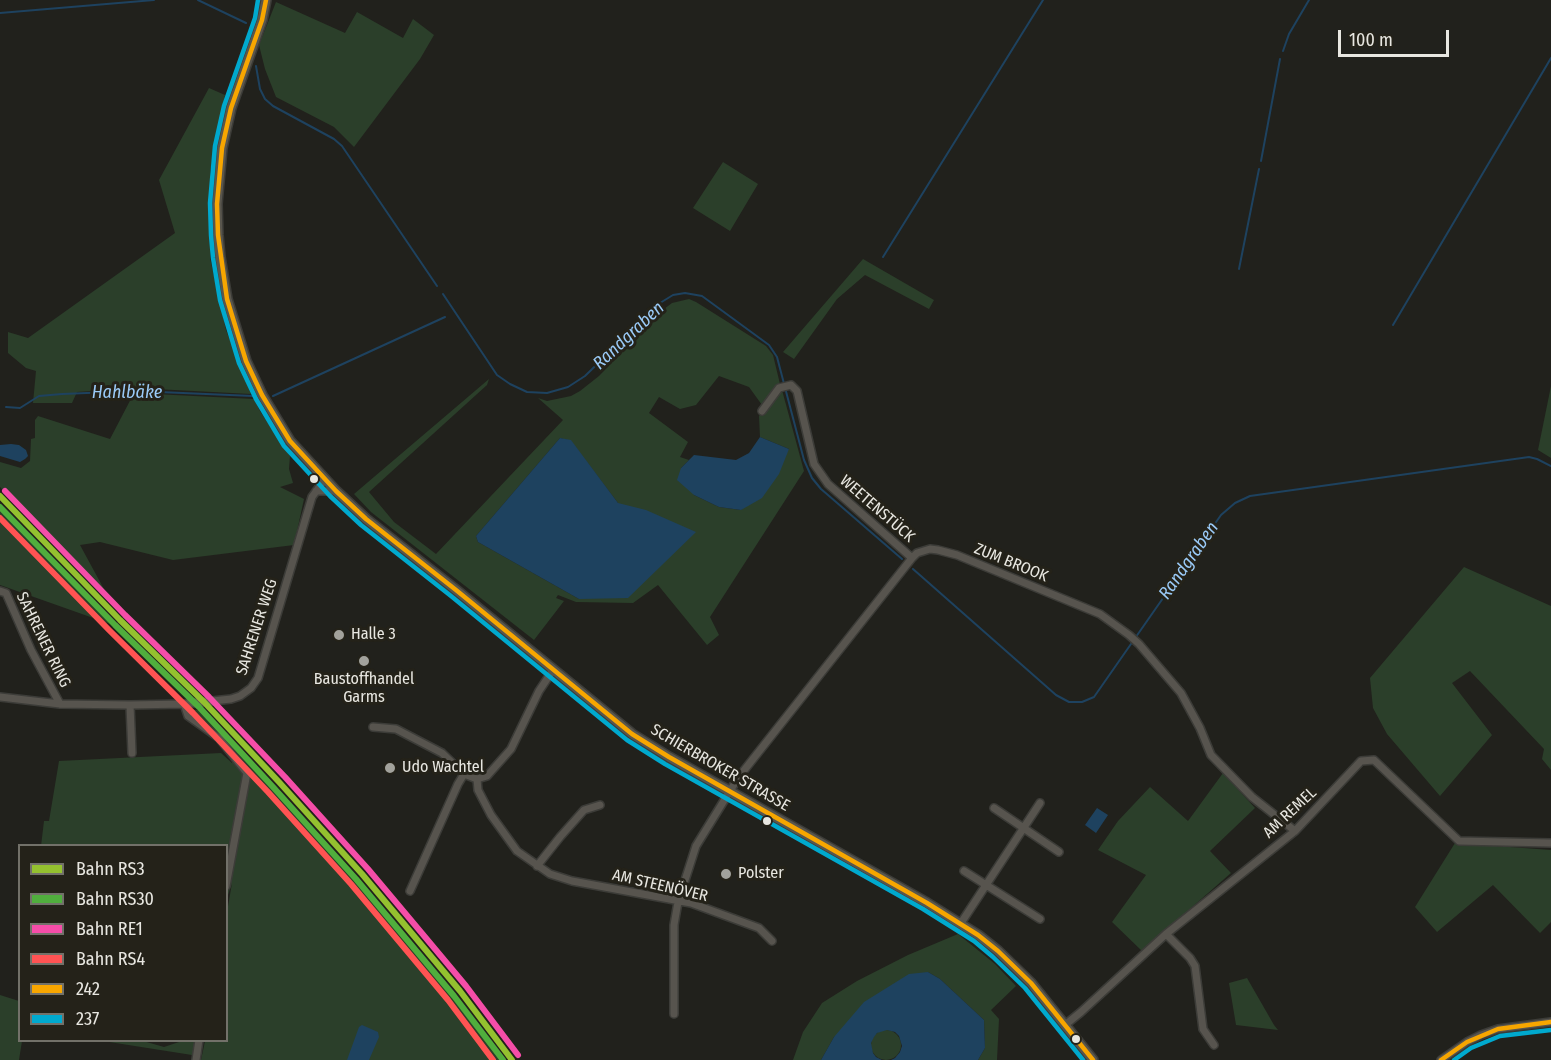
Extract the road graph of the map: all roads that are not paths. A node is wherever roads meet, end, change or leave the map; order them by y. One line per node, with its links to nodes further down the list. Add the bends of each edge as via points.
1 (266, 0): 3 (main road, SCHIERBROKER STRASSE, via 222,148 217,204 220,257 230,312 262,395 290,441)
2 (762, 411): 6 (street, WEETENSTÜCK, via 779,388 791,385 797,391 814,464 828,484)
3 (325, 480): 4 (street, SAHRENER WEG); 5 (main road, SCHIERBROKER STRASSE)
4 (316, 491): 5 (street); 11 (street, SAHRENER WEG, via 258,678 240,696)
5 (336, 491): 8 (main road, SCHIERBROKER STRASSE)
6 (912, 558): 17 (street); 22 (street, ZUM BROOK, via 930,549 957,555 1100,614 1129,634 1181,693 1211,755)
7 (0, 591): 10 (street, SAHRENER RING, via 6,593)
8 (553, 670): 16 (street, via 511,749 487,776); 17 (main road, SCHIERBROKER STRASSE, via 632,734)
9 (0, 697): 10 (street, SAHRENER WEG)
10 (60, 704): 12 (street, SAHRENER WEG)
11 (184, 704): 12 (street, SAHRENER WEG); 27 (street, via 188,716 219,738 247,773)
12 (130, 705): 14 (street)
13 (374, 727): 15 (street, via 396,729 442,753)
14 (132, 753)
15 (464, 774): 16 (street); 29 (street)
16 (477, 778): 25 (street, AM STEENÖVER, via 478,790 491,815 517,851)
17 (730, 792): 30 (street, via 696,846); 32 (main road, SCHIERBROKER STRASSE)
18 (1041, 803): 21 (street)
19 (600, 805): 25 (street, via 584,810)
20 (994, 808): 21 (street)
21 (1024, 828): 24 (street); 28 (street)
22 (1295, 831): 23 (street, AM REMEL, via 1361,761 1374,760 1459,841); 33 (street, AM REMEL)
23 (1551, 843)
24 (1059, 852)
25 (537, 866): 30 (street, AM STEENÖVER, via 572,881)
26 (964, 871): 28 (street)
27 (228, 875)
28 (987, 885): 31 (street); 32 (street)
29 (410, 891)
30 (678, 902): 34 (street, AM STEENÖVER, via 692,903 759,928); 35 (street, via 674,925)
31 (1040, 919)
32 (961, 923): 37 (main road, SCHIERBROKER STRASSE, via 1017,969)
33 (1166, 934): 37 (street, AM REMEL); 39 (street, via 1195,966 1203,1029)
34 (772, 941)
35 (674, 1014)
36 (1551, 1022): 42 (street, via 1498,1029 1467,1042)
37 (1065, 1025): 41 (main road, SCHIERBROKER STRASSE)
38 (199, 1042): 40 (street)
39 (1215, 1046)
40 (196, 1060)
41 (1093, 1060)
42 (1442, 1060)

